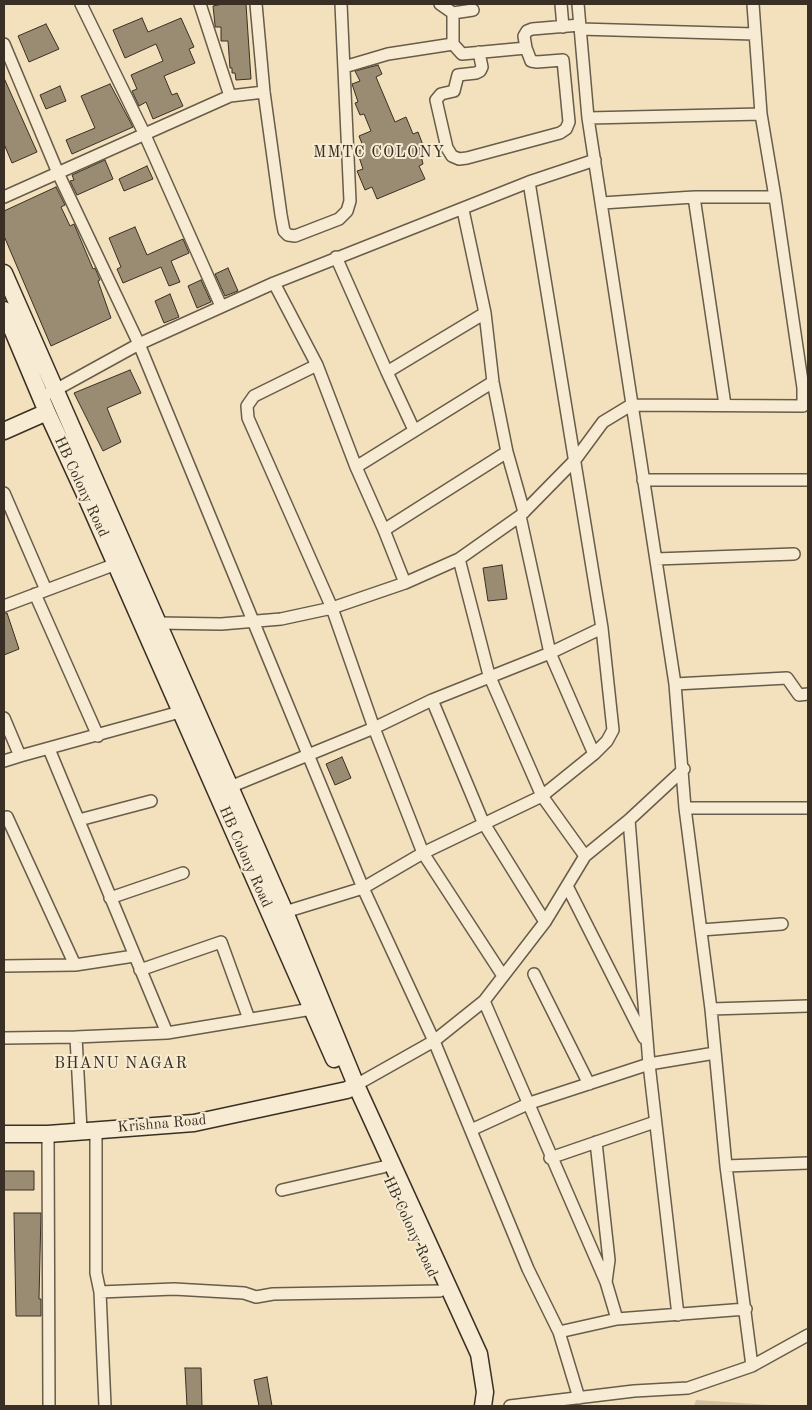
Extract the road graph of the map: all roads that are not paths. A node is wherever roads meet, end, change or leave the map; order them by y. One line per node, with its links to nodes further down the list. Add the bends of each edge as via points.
1 (80, 4): 25 (street)
2 (200, 4): 22 (street)
3 (256, 4): 21 (street)
4 (341, 4): 20 (street)
5 (440, 4): 10 (street)
6 (561, 4): 11 (street)
7 (578, 4): 12 (street)
8 (753, 4): 13 (street)
9 (473, 10): 10 (street)
10 (453, 13): 15 (street)
11 (563, 27): 12 (street); 16 (street, via 527,31 524,36)
12 (580, 27): 13 (street); 18 (street)
13 (754, 34): 23 (street)
14 (4, 44): 27 (street)
15 (452, 44): 17 (street, via 462,54); 20 (street, via 388,54)
16 (526, 48): 17 (street); 19 (street, via 531,60 537,62)
17 (479, 52): 19 (street, via 480,71 458,75 454,90 441,94 436,100 447,148 452,156 458,158 566,129 569,122)
18 (583, 58): 19 (street); 24 (street)
19 (563, 60)
20 (344, 67): 21 (street, via 348,211 339,219 295,236 284,231)
21 (264, 92): 22 (street)
22 (230, 96): 25 (street)
23 (761, 114): 24 (street); 31 (street)
24 (588, 118): 26 (street)
25 (144, 133): 27 (street); 37 (street)
26 (595, 160): 28 (street); 32 (street)
27 (58, 173): 29 (street); 40 (street)
28 (529, 182): 33 (street); 51 (street)
29 (4, 197)
30 (694, 197): 31 (street); 32 (street); 46 (street)
31 (775, 197): 47 (street)
32 (602, 203): 45 (street)
33 (463, 210): 34 (street); 39 (street)
34 (336, 257): 36 (street); 42 (street)
35 (4, 273): 44 (street)
36 (274, 283): 37 (street); 41 (street)
37 (221, 306): 40 (street)
38 (4, 310): 44 (street, HB Colony Road)
39 (485, 312): 42 (street); 43 (street)
40 (139, 344): 44 (street); 66 (street)
41 (317, 365): 52 (street); 65 (street, via 254,396 247,406 248,418)
42 (387, 372): 48 (street)
43 (493, 382): 48 (street); 50 (street)
44 (47, 400): 49 (street); 61 (street, HB Colony Road); 67 (street)
45 (631, 405): 46 (street); 51 (street, via 603,422); 53 (street)
46 (725, 405): 47 (street)
47 (806, 406)
48 (414, 430): 52 (street)
49 (4, 431)
50 (507, 452): 56 (street); 57 (street)
51 (575, 460): 56 (street); 68 (street)
52 (356, 467): 57 (street)
53 (643, 480): 54 (street); 60 (street)
54 (808, 480)
55 (4, 494): 63 (street)
56 (522, 514): 59 (street); 69 (street)
57 (384, 530): 62 (street)
58 (794, 554): 60 (street)
59 (459, 559): 62 (street); 70 (street)
60 (656, 559): 71 (street)
61 (116, 564): 63 (street); 74 (street, HB Colony Road)
62 (405, 583): 65 (street)
63 (41, 592): 64 (street); 77 (street)
64 (4, 606)
65 (332, 608): 66 (street, via 281,619); 76 (street)
66 (252, 621): 67 (street, via 221,624); 81 (street)
67 (158, 622): 74 (street)
68 (602, 628): 69 (street); 79 (street, via 613,730)
69 (550, 653): 70 (street); 79 (street)
70 (489, 675): 73 (street); 85 (street)
71 (675, 684): 72 (street, via 787,678 798,695); 83 (street)
72 (808, 694)
73 (432, 700): 76 (street); 92 (street)
74 (188, 709): 77 (street); 84 (street, HB Colony Road)
75 (4, 718): 80 (street)
76 (374, 728): 81 (street); 93 (street)
77 (98, 736): 78 (street)
78 (49, 749): 80 (street); 90 (street)
79 (594, 754): 85 (street)
80 (20, 756): 82 (street)
81 (308, 756): 84 (street); 97 (street)
82 (4, 761)
83 (684, 770): 87 (street); 91 (street)
84 (223, 790): 99 (street); 112 (street, HB Colony Road)
85 (542, 796): 92 (street); 94 (street)
86 (151, 801): 90 (street)
87 (685, 808): 88 (street); 102 (street)
88 (808, 808)
89 (4, 818): 104 (street, via 7,817)
90 (79, 820): 98 (street)
91 (629, 820): 94 (street); 118 (street)
92 (483, 822): 93 (street); 100 (street)
93 (423, 853): 97 (street); 108 (street)
94 (585, 856): 96 (street)
95 (183, 873): 98 (street)
96 (566, 886): 100 (street); 118 (street)
97 (363, 888): 99 (street); 117 (street)
98 (110, 898): 103 (street)
99 (285, 912): 122 (street)
100 (545, 922): 108 (street)
101 (782, 924): 102 (street)
102 (701, 930): 111 (street)
103 (134, 956): 104 (street); 106 (street)
104 (75, 965): 105 (street)
105 (4, 966)
106 (140, 970): 113 (street, via 221,942); 114 (street)
107 (534, 974): 121 (street)
108 (503, 976): 109 (street)
109 (484, 1001): 117 (street); 123 (street)
110 (808, 1006): 111 (street)
111 (711, 1009): 119 (street)
112 (312, 1010): 113 (street); 122 (street, HB Colony Road)
113 (249, 1020): 114 (street)
114 (166, 1033): 115 (street)
115 (76, 1037): 116 (street); 125 (street)
116 (4, 1038)
117 (434, 1040): 122 (street); 126 (street)
118 (647, 1044): 120 (street)
119 (715, 1052): 120 (street); 132 (street)
120 (649, 1064): 121 (street); 124 (street)
121 (589, 1084): 123 (street)
122 (352, 1088): 125 (street, Krishna Road, via 194,1123); 133 (street, HB Colony Road); 148 (street, via 479,1354 485,1392)
123 (530, 1103): 126 (street); 130 (street)
124 (655, 1122): 129 (street); 139 (street)
125 (89, 1130): 128 (street, Krishna Road); 137 (street, via 96,1273)
126 (471, 1130): 141 (street, via 528,1269)
127 (4, 1134): 128 (street, Krishna Road)
128 (48, 1134): 145 (street)
129 (596, 1142): 130 (street); 135 (street, via 607,1238 609,1268)
130 (550, 1158): 135 (street)
131 (808, 1163): 132 (street)
132 (726, 1166): 138 (street)
133 (383, 1167): 134 (street); 136 (street, HB Colony Road)
134 (282, 1190)
135 (606, 1282): 140 (street)
136 (440, 1291): 137 (street, via 256,1297 244,1293 174,1289); 147 (street, HB Colony Road, via 470,1356 474,1389)
137 (100, 1292): 146 (street)
138 (746, 1309): 139 (street); 143 (street)
139 (678, 1315): 140 (street)
140 (618, 1319): 141 (street)
141 (559, 1332): 144 (street)
142 (808, 1335): 143 (street)
143 (752, 1366): 144 (street, via 688,1388)
144 (580, 1398): 149 (street)
145 (49, 1406)
146 (105, 1406)
147 (472, 1406)
148 (483, 1406)
149 (510, 1406)

